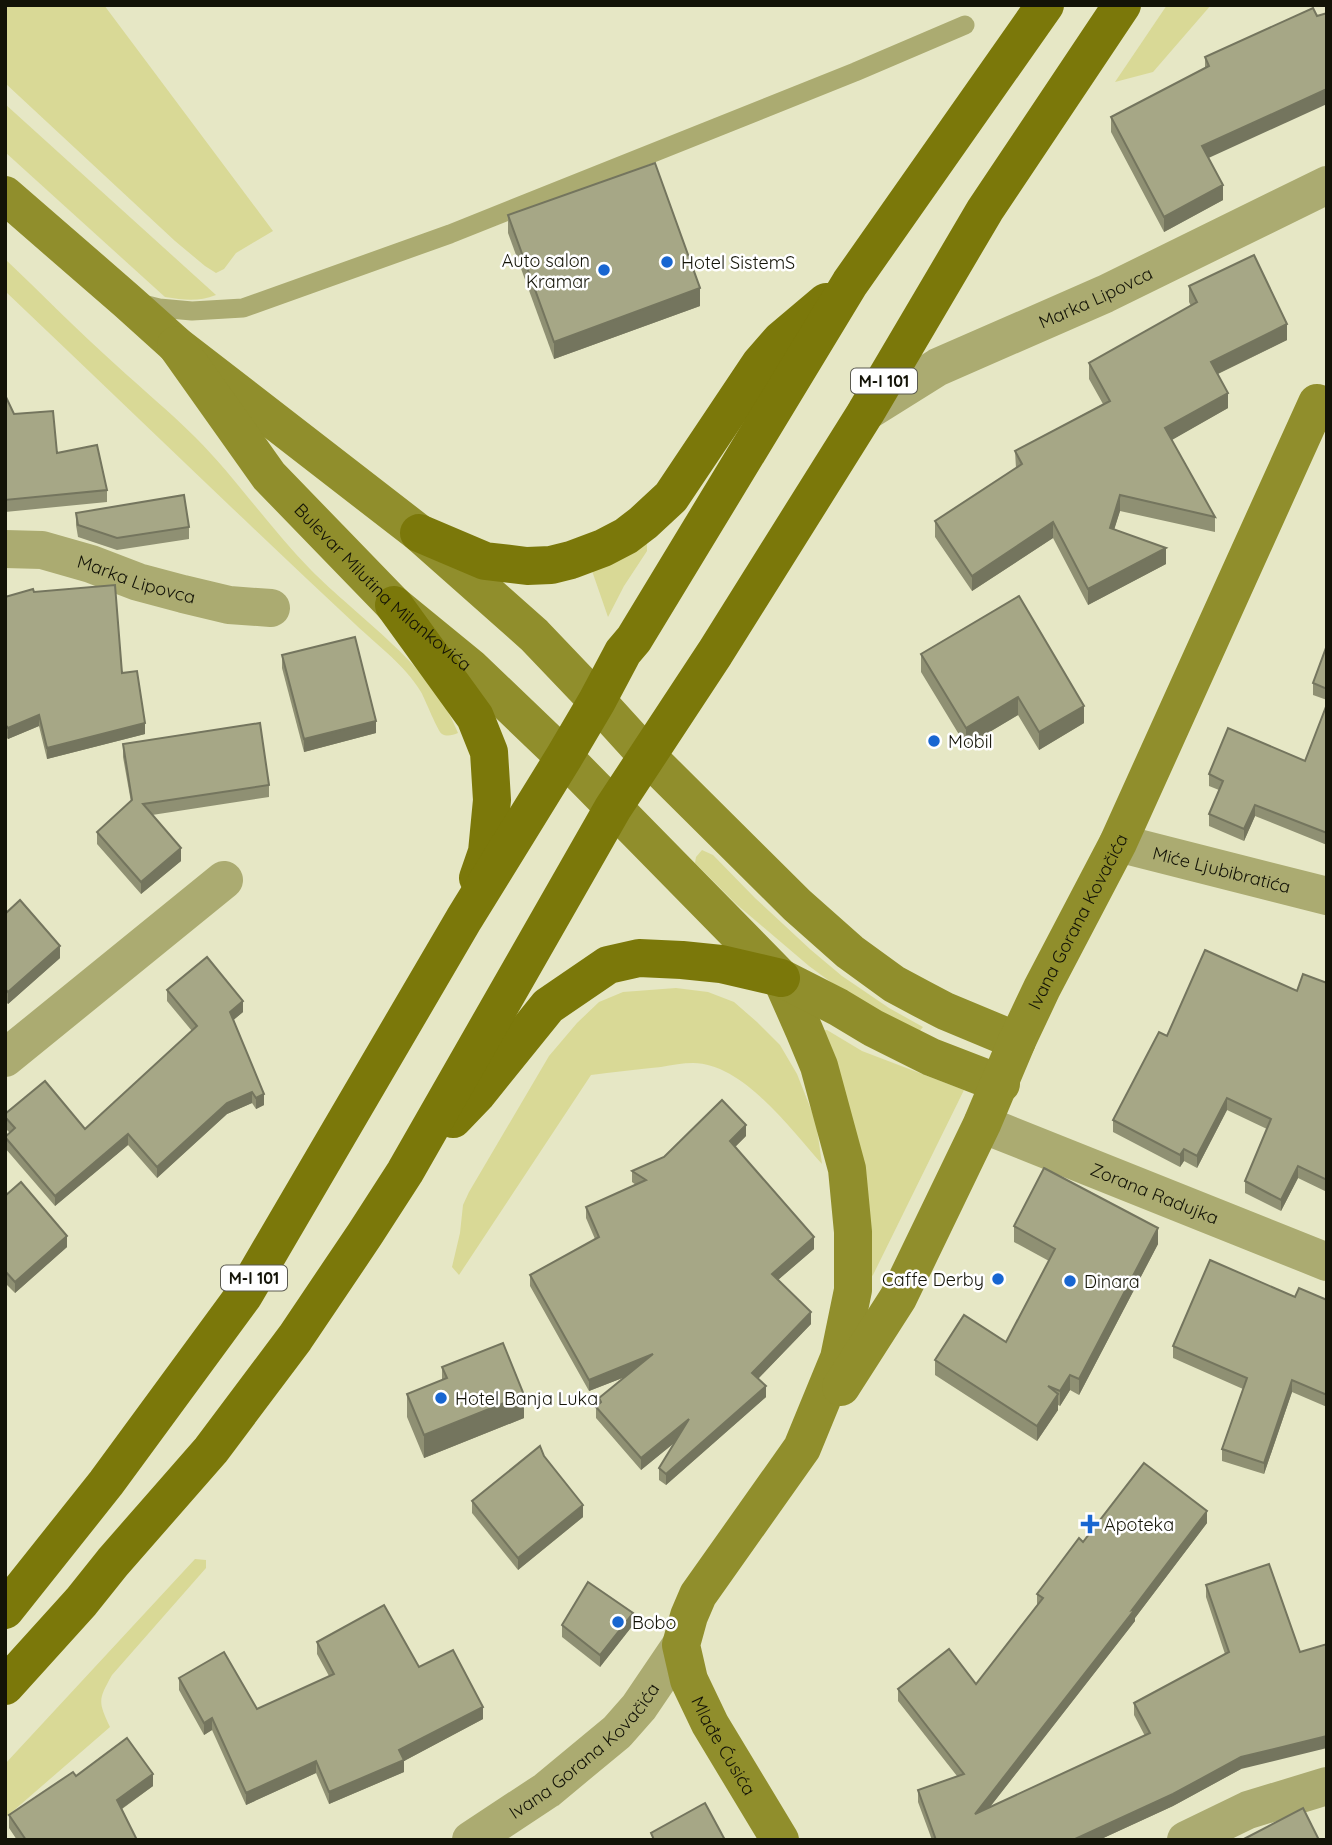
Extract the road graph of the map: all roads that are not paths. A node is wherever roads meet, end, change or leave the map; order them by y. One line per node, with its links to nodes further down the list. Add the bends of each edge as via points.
1 (1045, 5): 6 (main road, M-I 101)
2 (1122, 5): 10 (main road, M-I 101, via 985,210)
3 (965, 25): 7 (lane, via 450,234 243,308 192,311)
4 (1327, 185): 10 (street, Marka Lipovca, via 1105,294 938,367)
5 (5, 195): 7 (street, Bulevar Milutina Milankovića)
6 (850, 283): 11 (main road, via 760,363 671,497 626,536 571,560 527,566 485,561); 15 (main road, M-I 101)
7 (127, 301): 8 (street, Bulevar Milutina Milankovića)
8 (176, 345): 11 (street, Bulevar Milutina Milankovića); 13 (street, Bulevar Milutina Milankovića, via 270,476)
9 (1323, 397): 19 (street, Ivana Gorana Kovačića)
10 (866, 412): 17 (main road, M-I 101)
11 (419, 533): 15 (street, Bulevar Milutina Milankovića, via 534,635)
12 (5, 550): 14 (street, Marka Lipovca, via 42,550 229,606)
13 (394, 606): 16 (street, Bulevar Milutina Milankovića, via 471,668); 22 (main road, via 475,717 489,752 492,800 487,852)
14 (271, 608)
15 (597, 701): 16 (main road, M-I 101); 17 (street, Bulevar Milutina Milankovića)
16 (564, 757): 18 (street, Bulevar Milutina Milankovića); 22 (main road, M-I 101)
17 (647, 757): 18 (main road, M-I 101); 24 (street, Bulevar Milutina Milankovića, via 850,952 894,984 944,1011)
18 (613, 808): 23 (street, Bulevar Milutina Milankovića); 28 (main road, M-I 101)
19 (1118, 843): 21 (street, Miće Ljubibratića); 24 (street, Ivana Gorana Kovačića)
20 (224, 880): 25 (street)
21 (1327, 897)
22 (464, 919): 31 (main road, M-I 101, via 244,1295 106,1483)
23 (781, 978): 26 (street, via 931,1057); 28 (main road, via 682,960 639,958 608,965 548,1006 477,1094); 30 (street, via 819,1066 847,1169 853,1232 853,1290 839,1358)
24 (1017, 1041): 26 (street, Ivana Gorana Kovačića)
25 (5, 1058)
26 (1001, 1084): 27 (street, Ivana Gorana Kovačića)
27 (982, 1124): 29 (street, Zorana Radujka); 30 (street, Ivana Gorana Kovačića, via 898,1298)
28 (410, 1163): 33 (main road, M-I 101, via 295,1338 211,1450)
29 (1327, 1262)
30 (802, 1448): 32 (street, via 698,1595)
31 (5, 1610)
32 (681, 1645): 35 (street, Ivana Gorana Kovačića, via 617,1732 547,1790); 36 (street, Mlađe Ćusića, via 689,1680 710,1724)
33 (5, 1686)
34 (1327, 1786): 37 (street, via 1248,1810)
35 (471, 1840)
36 (780, 1840)
37 (1186, 1840)

